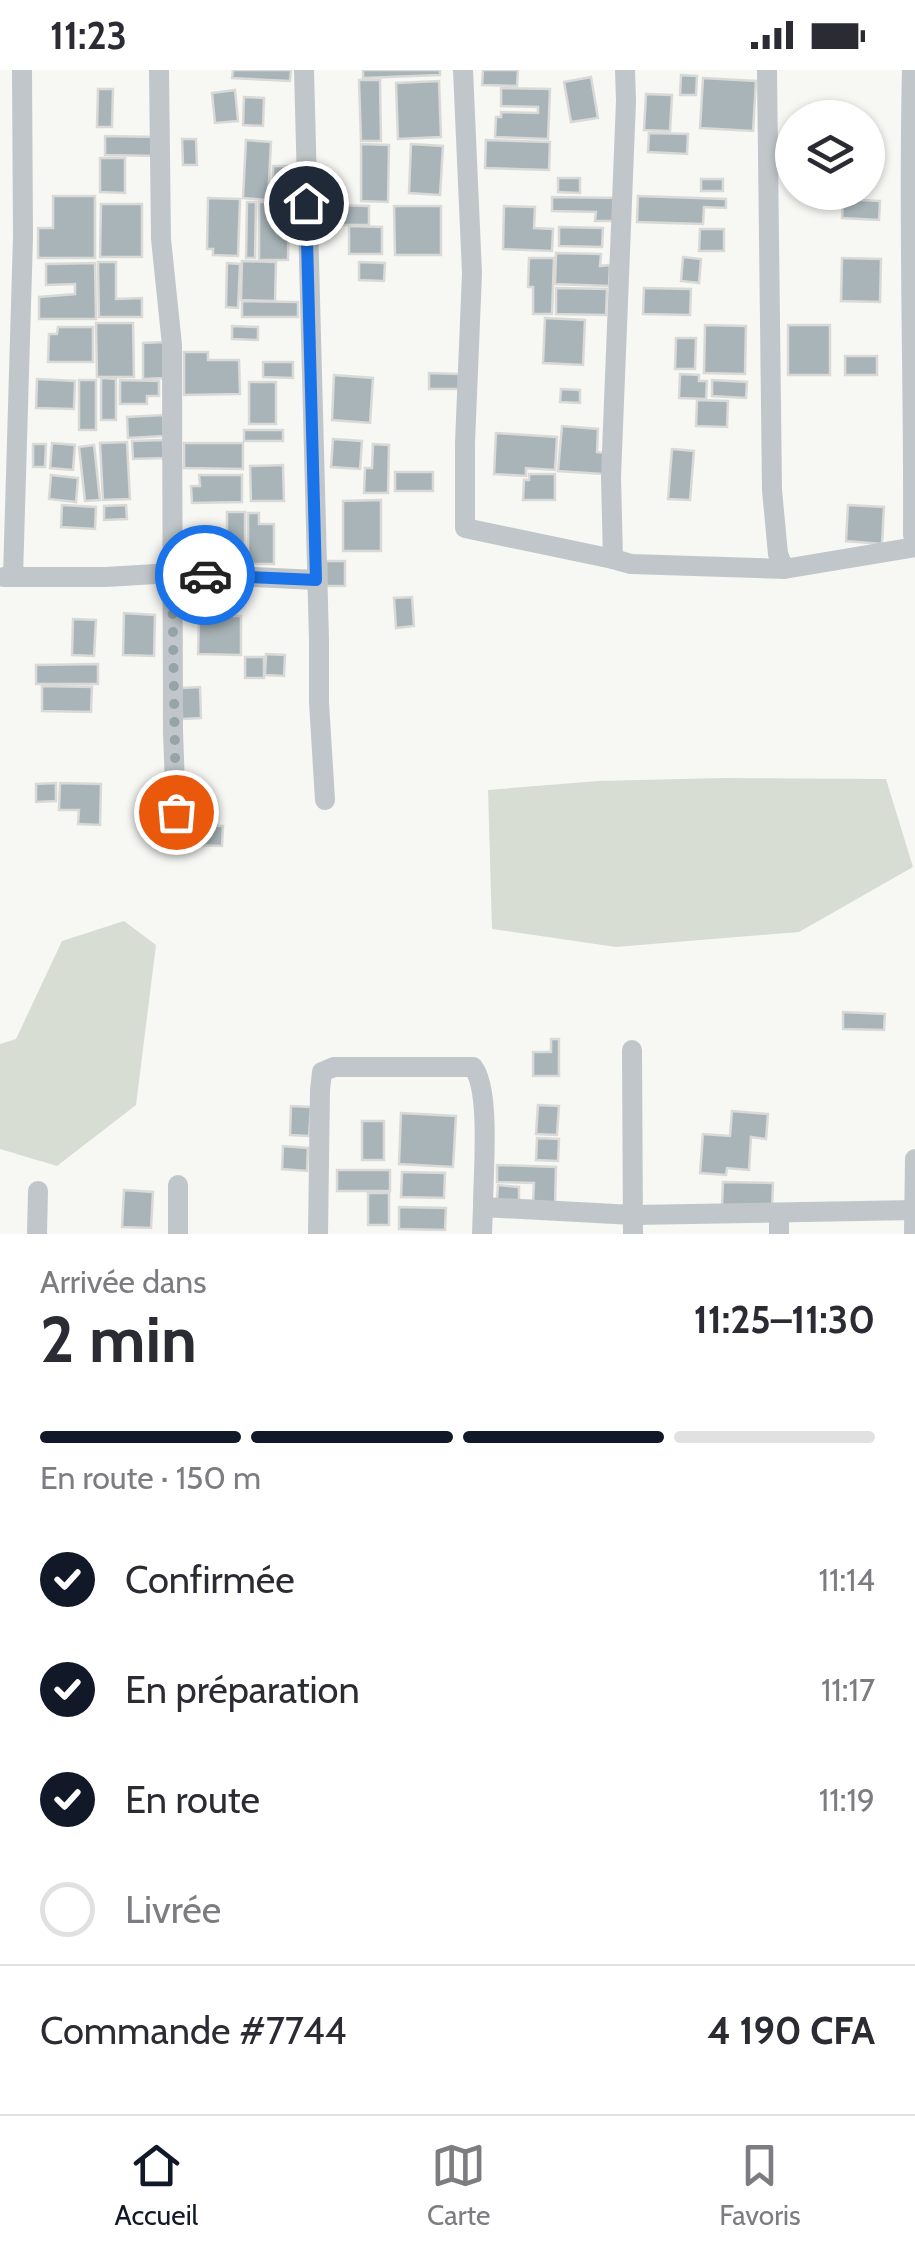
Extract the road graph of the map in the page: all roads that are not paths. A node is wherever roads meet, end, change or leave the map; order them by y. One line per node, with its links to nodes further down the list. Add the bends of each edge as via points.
1 (22, 70): 11 (street, via 23,237)
2 (159, 70): 10 (street, via 161,239 172,345)
3 (304, 70): 12 (street)
4 (463, 70): 8 (street, via 472,274 465,528)
5 (625, 70): 8 (street)
6 (767, 70): 9 (street, via 772,490)
7 (912, 70): 9 (street, via 915,547)
8 (614, 559): 9 (street)
9 (784, 569)
10 (172, 574): 11 (street); 12 (street); 14 (street)
11 (6, 577)
12 (316, 580): 13 (street)
13 (325, 800)
14 (176, 812)
15 (632, 1050): 21 (street)
16 (915, 1159): 20 (street)
17 (178, 1185): 24 (street)
18 (38, 1191): 23 (street)
19 (483, 1206): 21 (street); 25 (street, via 484,1096 473,1067 334,1068 322,1072 320,1090); 26 (street)
20 (914, 1210): 22 (street); 27 (street)
21 (633, 1224): 22 (street)
22 (779, 1224)
23 (37, 1234)
24 (178, 1234)
25 (318, 1234)
26 (482, 1234)
27 (914, 1234)

